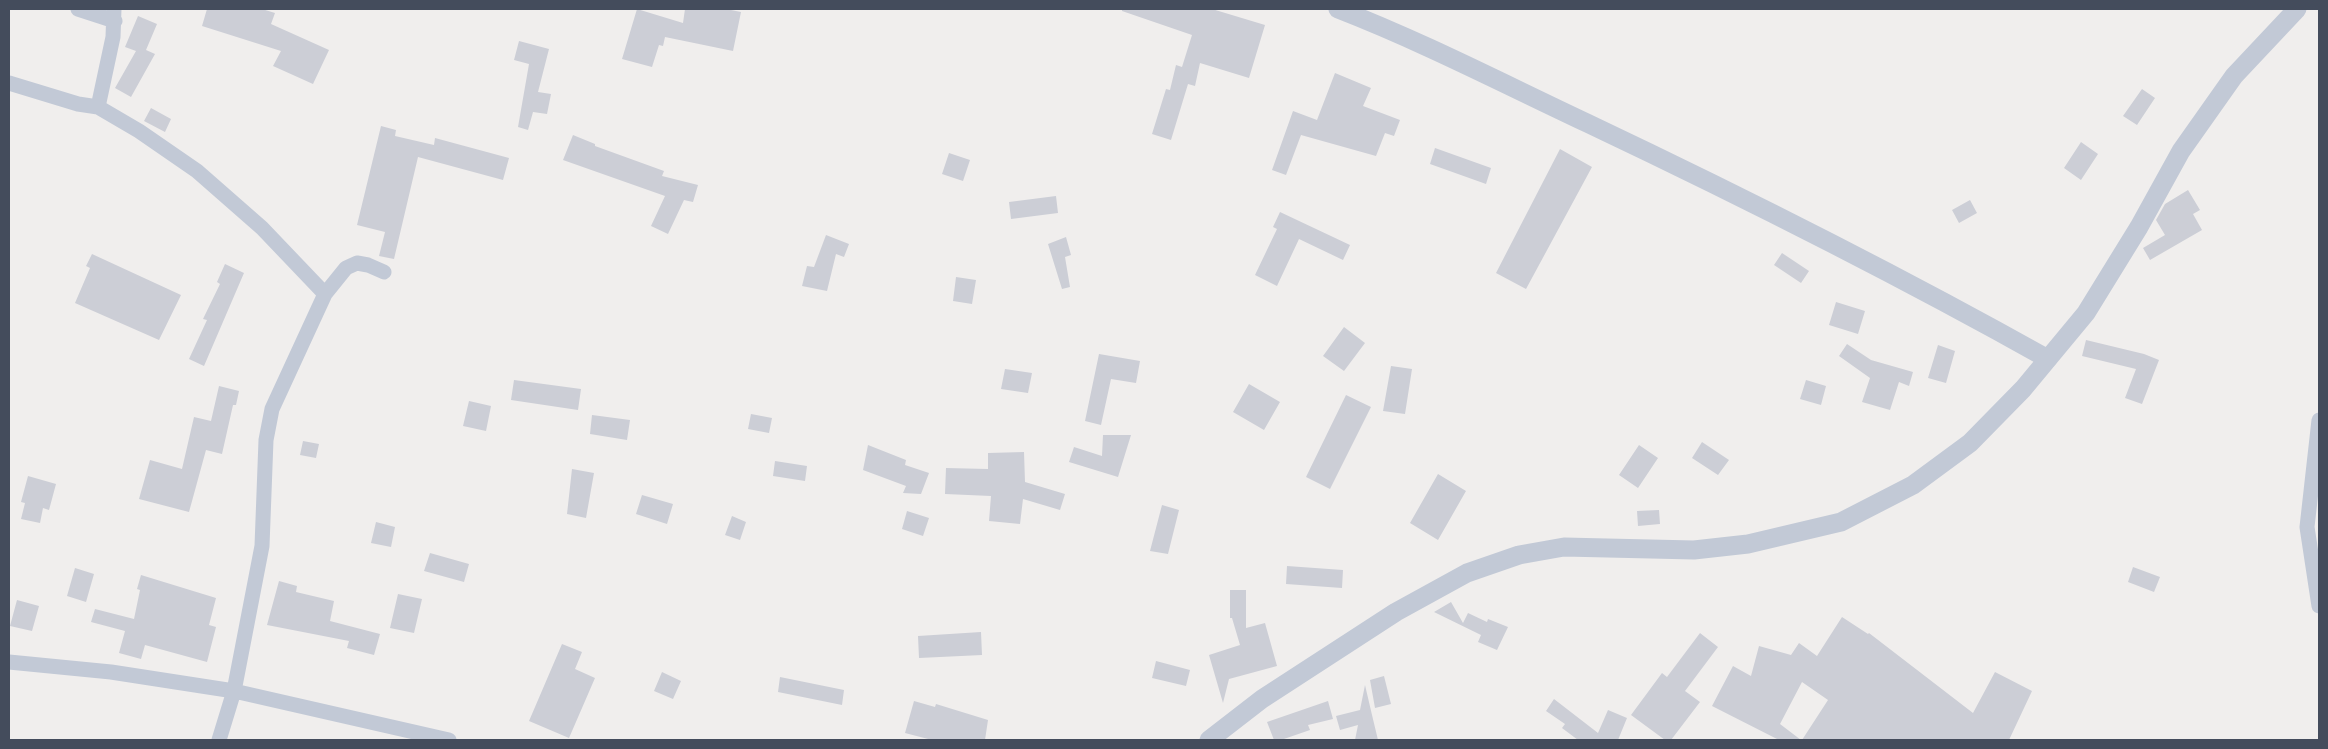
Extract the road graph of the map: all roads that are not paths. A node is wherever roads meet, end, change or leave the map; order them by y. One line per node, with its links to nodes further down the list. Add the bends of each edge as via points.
1 (78, 9): 4 (street)
2 (1338, 9): 9 (street, via 1397,32 1668,161 1950,304)
3 (2297, 9): 9 (street, via 2234,76 2181,151 2086,313)
4 (115, 15): 6 (street)
5 (9, 83): 6 (street)
6 (98, 107): 8 (street, via 197,171 262,228)
7 (384, 272): 8 (street, via 368,264 357,263 346,268)
8 (325, 294): 13 (street, via 272,409 266,440 262,546)
9 (2048, 359): 16 (street, via 1970,443 1913,485 1841,522 1748,544 1694,550 1564,546 1518,555 1467,573 1396,612 1262,699)
10 (2319, 420): 11 (street, via 2307,527)
11 (2319, 606)
12 (9, 662): 13 (street, via 111,672)
13 (234, 691): 14 (street); 15 (street)
14 (219, 740)
15 (449, 740)
16 (1209, 740)

